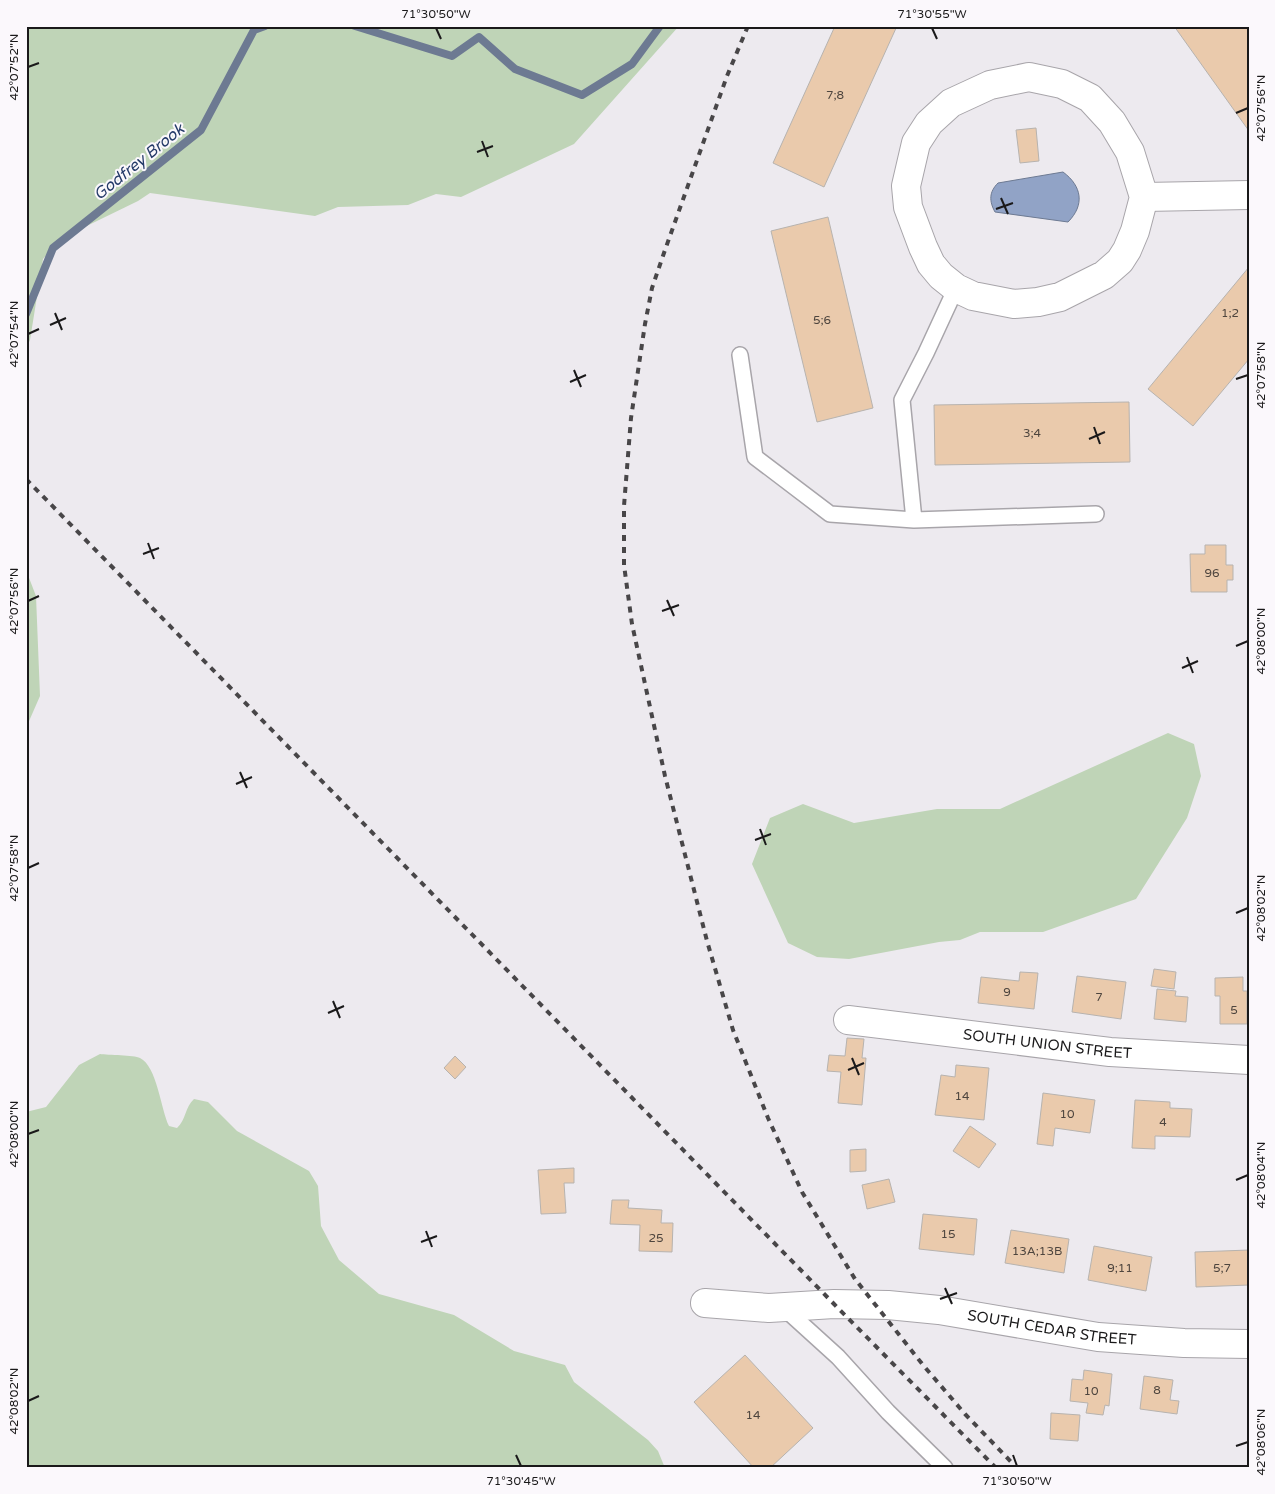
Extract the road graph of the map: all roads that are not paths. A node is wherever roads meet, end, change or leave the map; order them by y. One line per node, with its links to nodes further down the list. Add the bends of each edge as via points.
1 (1249, 195): 2 (street)
2 (1144, 197): 3 (street, via 1135,231 1120,261 1104,275 1060,297 1014,304 972,296); 3 (street, via 1130,152 1112,122 1090,98 1062,84 1029,77 990,86 951,103 929,123 916,143 906,186 908,207 931,264)
3 (956, 288): 6 (lane, via 902,400)
4 (740, 355): 6 (lane, via 755,457 830,514)
5 (1096, 514): 6 (lane)
6 (914, 520)
7 (848, 1020): 8 (street, SOUTH UNION STREET, via 1110,1052)
8 (1249, 1060)
9 (705, 1303): 10 (street, SOUTH CEDAR STREET)
10 (784, 1308): 11 (street, SOUTH CEDAR STREET, via 834,1304 903,1306 1098,1337); 12 (lane, via 838,1358)
11 (1249, 1344)
12 (945, 1468)

